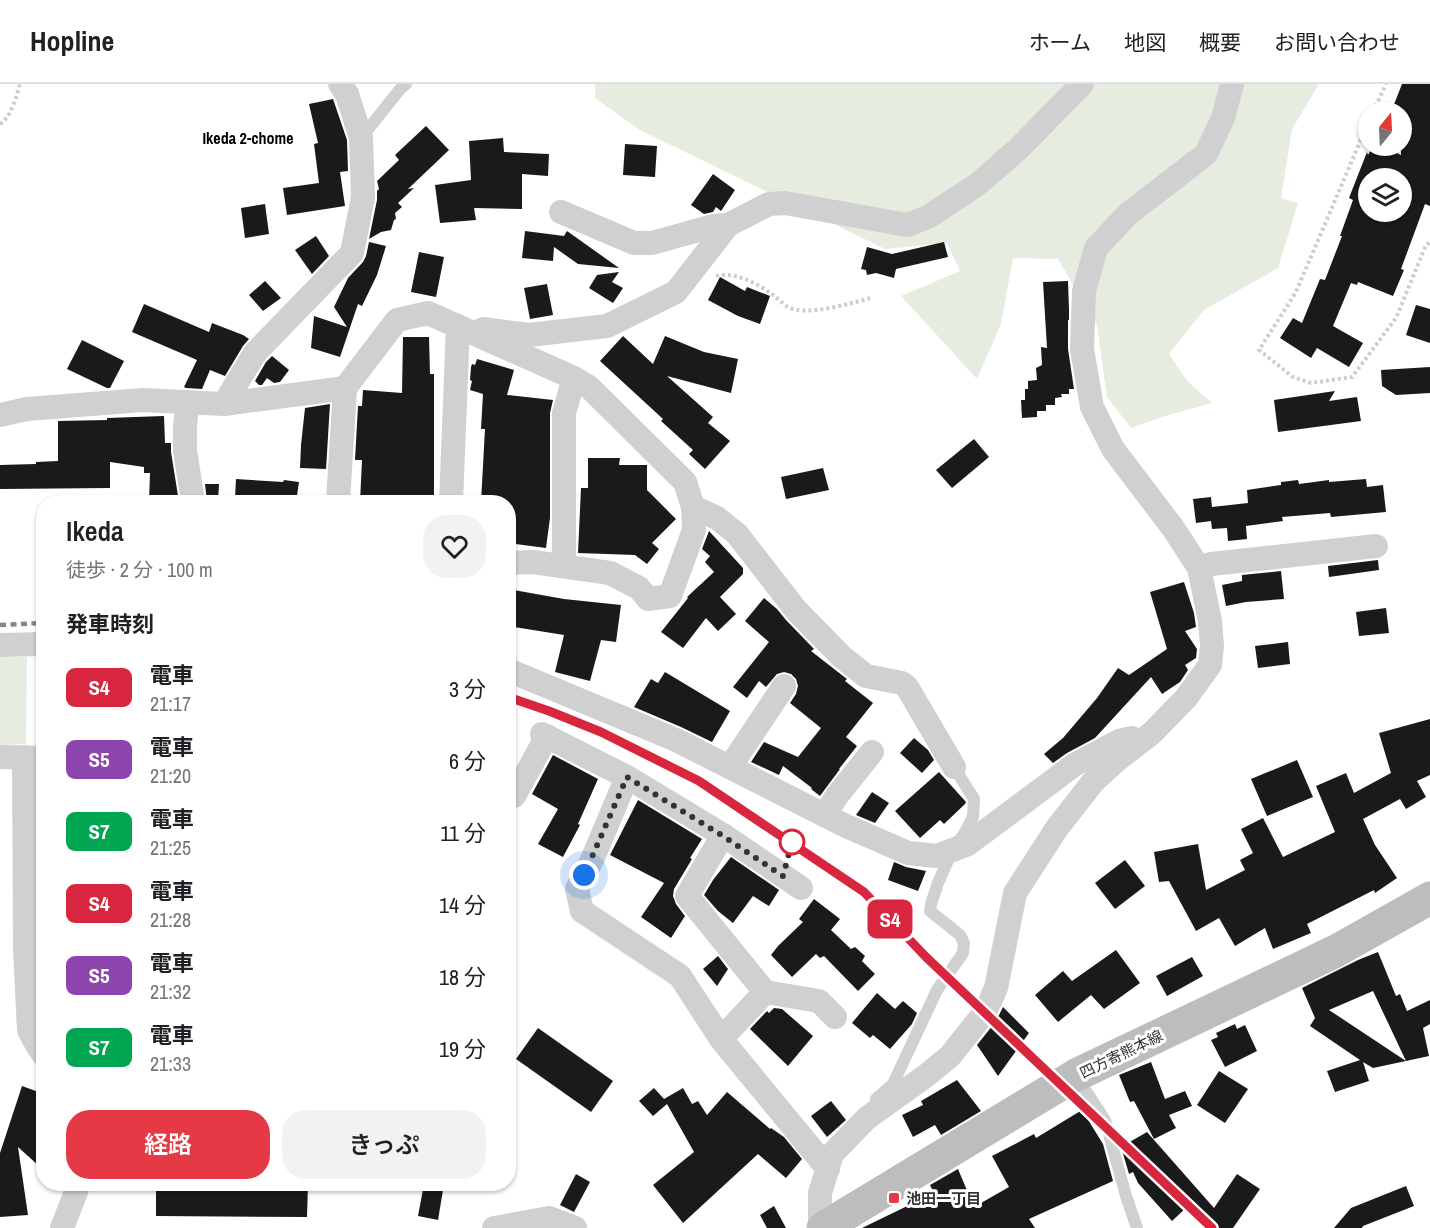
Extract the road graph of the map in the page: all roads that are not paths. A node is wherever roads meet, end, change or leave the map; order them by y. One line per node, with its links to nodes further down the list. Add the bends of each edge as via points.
1 (340, 84): 5 (street)
2 (406, 84): 5 (lane)
3 (1082, 84): 7 (street, via 1010,157 928,217 907,225 785,203 769,204)
4 (1232, 84): 21 (street, via 1206,154 1128,214 1096,248 1084,291 1082,349 1092,407 1113,449)
5 (361, 138): 12 (street, via 363,197 352,253 255,353)
6 (561, 212): 7 (street, via 634,243 652,243)
7 (728, 225): 8 (street, via 676,291 608,326 529,334)
8 (458, 326): 9 (street); 10 (street, via 428,313 397,320); 16 (street)
9 (574, 378): 17 (street, via 589,387 685,482); 20 (street, via 564,413)
10 (345, 388): 12 (street); 15 (street)
11 (187, 402): 12 (street); 13 (street, via 143,400 27,409); 14 (street, via 185,450)
12 (224, 404)
13 (0, 416)
14 (192, 495)
15 (338, 495)
16 (451, 495)
17 (693, 507): 20 (street, via 694,530 670,596 648,599 639,588 610,573); 31 (street, via 717,518 737,534 796,610 842,657 866,676 907,687)
18 (1376, 546): 21 (street)
19 (516, 563): 20 (street)
20 (564, 566)
21 (1200, 568): 26 (street, via 1210,621 1210,665 1186,698)
22 (36, 644): 23 (street)
23 (0, 645)
24 (516, 673): 30 (street, via 676,740)
25 (784, 686): 30 (street)
26 (1152, 733): 36 (street, via 1119,741 1074,765 968,844); 44 (street, via 1093,782 1057,828 1015,893 996,988 985,1012 950,1056)
27 (872, 752): 34 (street)
28 (0, 757): 29 (street)
29 (34, 758): 42 (street, via 25,949 29,1030)
30 (730, 767): 34 (street)
31 (954, 767): 36 (lane, via 974,798 973,817)
32 (627, 777): 33 (street, via 544,735); 35 (street); 41 (street, via 577,889 582,911 680,976)
33 (516, 792)
34 (825, 815): 36 (street, via 908,853 937,856)
35 (723, 836): 37 (street); 39 (street, via 687,896)
36 (952, 851): 44 (lane, via 930,911 960,936 963,953 937,990 893,1084 868,1108)
37 (801, 888)
38 (1430, 898): 43 (main road, 四方寄熊本線, via 1336,951)
39 (765, 992): 40 (street, via 819,1001); 41 (street)
40 (835, 1017)
41 (721, 1039): 45 (street)
42 (36, 1043)
43 (1076, 1075): 50 (main road, 四方寄熊本線); 51 (lane, via 1104,1120)
44 (867, 1118): 45 (street, via 832,1154)
45 (828, 1169): 50 (street, via 820,1193)
46 (75, 1191): 47 (street)
47 (62, 1228)
48 (494, 1228): 49 (street, via 549,1218)
49 (575, 1228)
50 (821, 1228)
51 (1137, 1228)

